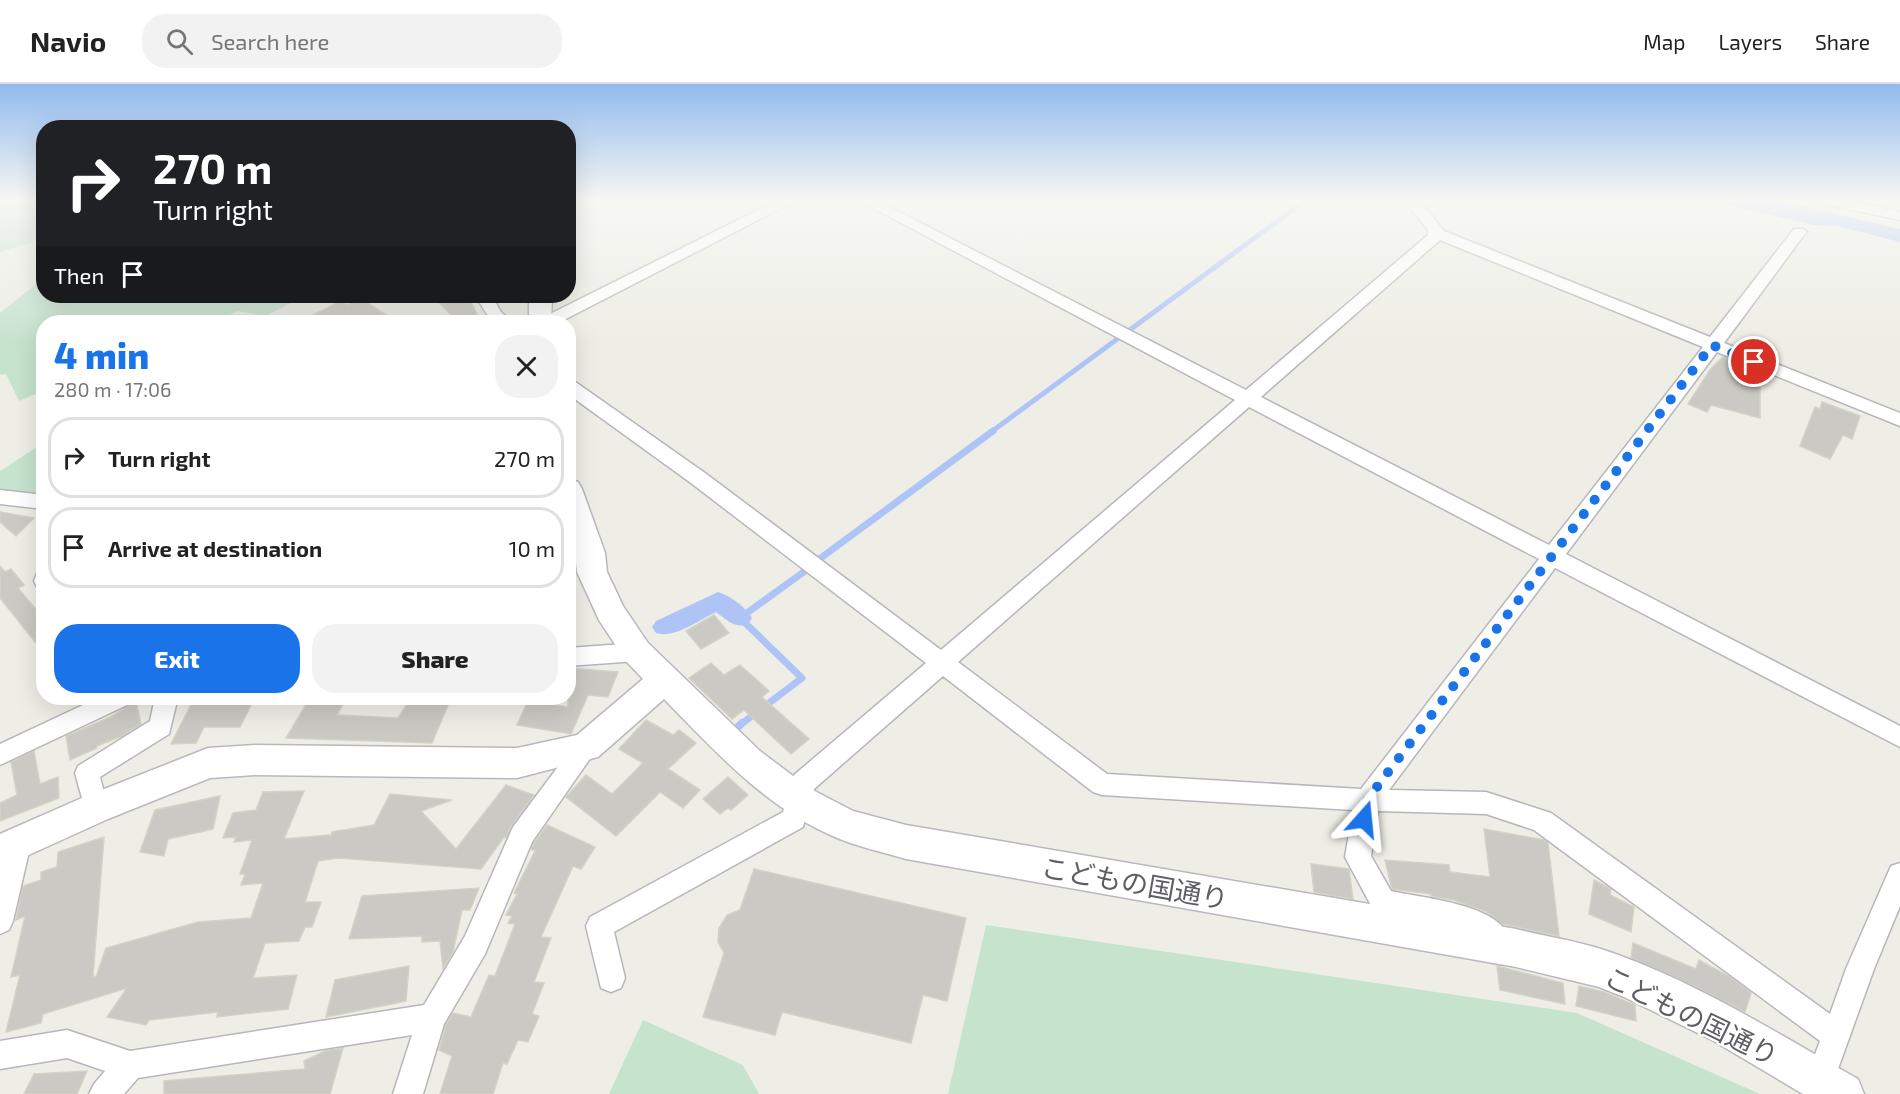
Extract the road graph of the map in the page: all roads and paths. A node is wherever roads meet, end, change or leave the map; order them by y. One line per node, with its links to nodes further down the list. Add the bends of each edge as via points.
1 (697, 247): 6 (street)
2 (955, 247): 9 (street)
3 (1423, 247): 9 (street)
4 (1471, 247): 7 (street)
5 (1787, 247): 7 (street)
6 (562, 315)
7 (1712, 345): 10 (street); 14 (street)
8 (576, 392): 17 (street, via 698,478)
9 (1247, 399): 14 (street); 17 (street)
10 (1900, 420)
11 (0, 497): 12 (street)
12 (36, 501)
13 (576, 512): 15 (main road, こどもの国通り, via 592,572 610,612)
14 (1551, 557): 21 (street); 25 (street)
15 (637, 652): 16 (street); 18 (main road, こどもの国通り)
16 (576, 656)
17 (941, 663): 24 (street, via 803,783); 25 (street, via 1102,784)
18 (664, 680): 22 (main road); 24 (main road, こどもの国通り, via 748,762)
19 (104, 705): 23 (street)
20 (168, 705): 26 (street, via 161,727 87,773)
21 (1900, 736)
22 (586, 747): 26 (main road, via 518,763 208,763); 32 (street, via 522,835 475,945)
23 (0, 755)
24 (797, 799): 30 (main road, こどもの国通り, via 846,825 906,842); 31 (street, via 794,819 599,926)
25 (1367, 800): 30 (street, via 1358,857 1383,902 1471,921); 33 (street, via 1486,803 1542,821)
26 (96, 808): 27 (main road)
27 (9, 847): 29 (street)
28 (1900, 875): 33 (street)
29 (0, 921)
30 (1516, 948): 36 (main road, こどもの国通り, via 1599,968 1634,981 1726,1026)
31 (611, 978)
32 (432, 1018): 35 (street); 38 (street)
33 (1835, 1035): 36 (street)
34 (0, 1055): 35 (street, via 67,1044)
35 (130, 1065): 37 (street)
36 (1832, 1088)
37 (104, 1094)
38 (408, 1094)

